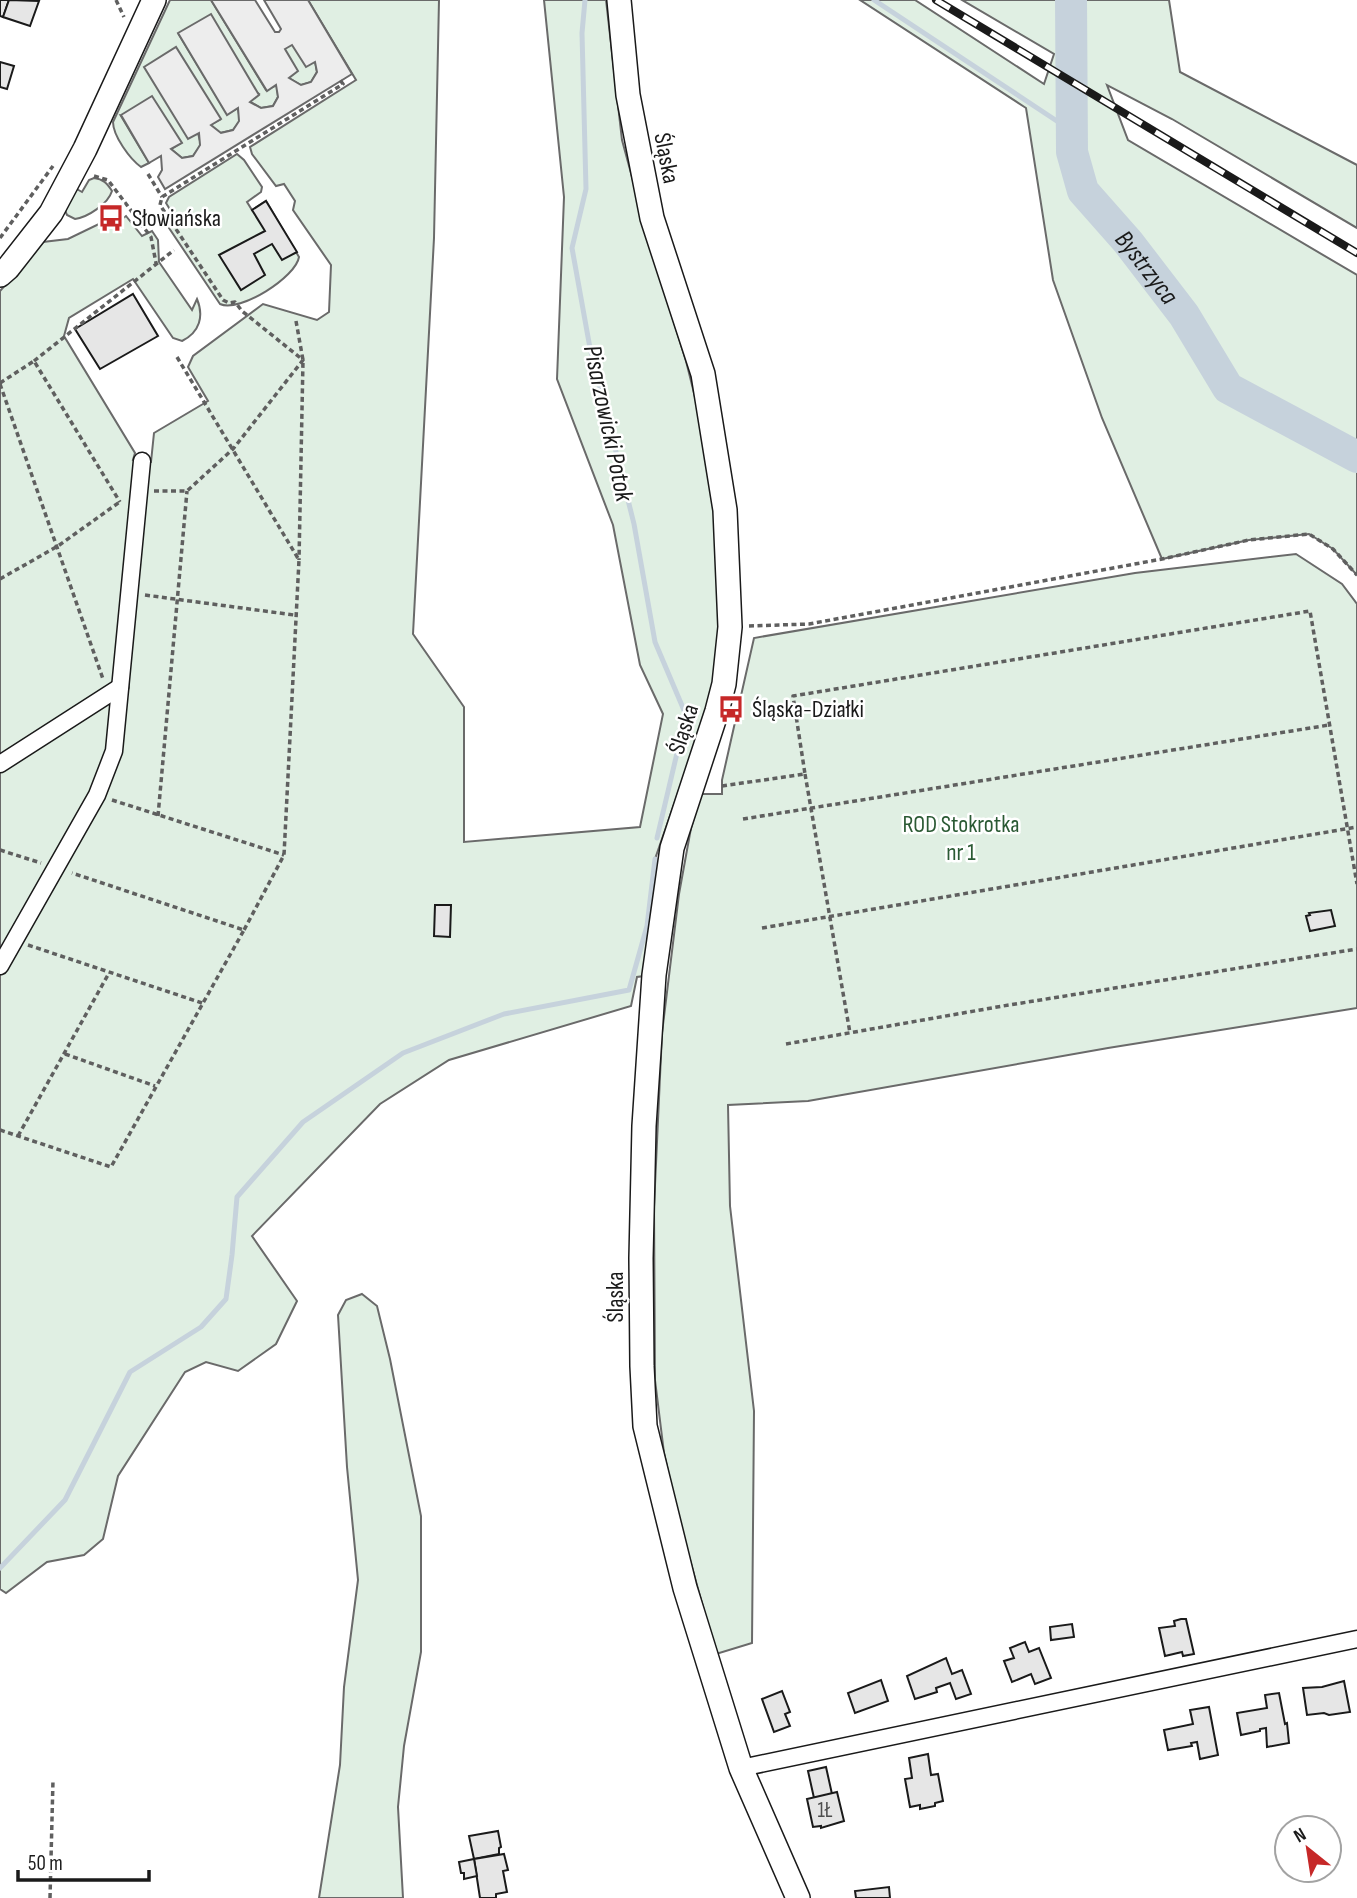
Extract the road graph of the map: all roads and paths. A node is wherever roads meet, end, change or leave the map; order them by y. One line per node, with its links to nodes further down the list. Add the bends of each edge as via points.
1 (154, 0): 11 (street, via 51,213)
2 (619, 0): 29 (street, Śląska, via 628,96 652,218 703,374 725,510)
3 (340, 79): 6 (path, via 343,84)
4 (148, 174): 6 (path)
5 (88, 177): 10 (path, via 108,180 150,237)
6 (162, 197): 14 (path, via 160,205 223,300 235,302)
7 (0, 238): 8 (path, via 51,167 61,161)
8 (0, 244)
9 (174, 250): 10 (path)
10 (156, 263): 15 (path)
11 (0, 275)
12 (296, 321): 14 (path)
13 (177, 357): 17 (path)
14 (303, 360): 17 (path); 23 (path)
15 (34, 361): 16 (path); 21 (path)
16 (0, 384): 22 (path)
17 (233, 449): 20 (path); 23 (path)
18 (142, 461): 19 (street)
19 (139, 490): 20 (path); 21 (path); 26 (street)
20 (187, 491): 27 (path)
21 (120, 502): 22 (path)
22 (58, 546): 25 (path); 30 (path)
23 (299, 560): 28 (path)
24 (1357, 575): 29 (path, via 1333,548 1309,534 1249,540 809,624)
25 (0, 579)
26 (129, 593): 27 (path); 30 (street)
27 (178, 600): 28 (path); 37 (path)
28 (295, 615): 42 (path)
29 (730, 627): 60 (street, Śląska, via 717,711 672,848 654,975 644,1126 642,1366 645,1426 658,1480 685,1588)
30 (114, 691): 32 (street); 35 (street, via 114,751)
31 (1329, 724): 33 (path, via 1310,611 793,696); 36 (path); 40 (path)
32 (0, 764)
33 (805, 774): 34 (path); 36 (path)
34 (722, 786)
35 (97, 795): 37 (path); 43 (street)
36 (811, 809): 38 (path); 45 (path)
37 (158, 816): 42 (path)
38 (743, 819)
39 (1357, 827): 40 (path)
40 (1347, 829): 44 (path); 45 (path)
41 (0, 850): 43 (path)
42 (284, 855): 47 (path)
43 (56, 867): 47 (path); 48 (street)
44 (1357, 884)
45 (830, 917): 46 (path); 53 (path)
46 (762, 928)
47 (244, 930): 52 (path)
48 (14, 940): 50 (street); 51 (path)
49 (1357, 949): 53 (path)
50 (0, 965)
51 (109, 972): 52 (path); 55 (path)
52 (202, 1003): 56 (path)
53 (850, 1033): 54 (path)
54 (786, 1044)
55 (65, 1054): 56 (path); 58 (path)
56 (156, 1086): 58 (path, via 111,1167)
57 (0, 1130): 58 (path)
58 (18, 1136)
59 (1357, 1639): 60 (street)
60 (741, 1768): 63 (street, Śląska)
61 (53, 1780): 62 (path)
62 (50, 1898)
63 (798, 1898)

